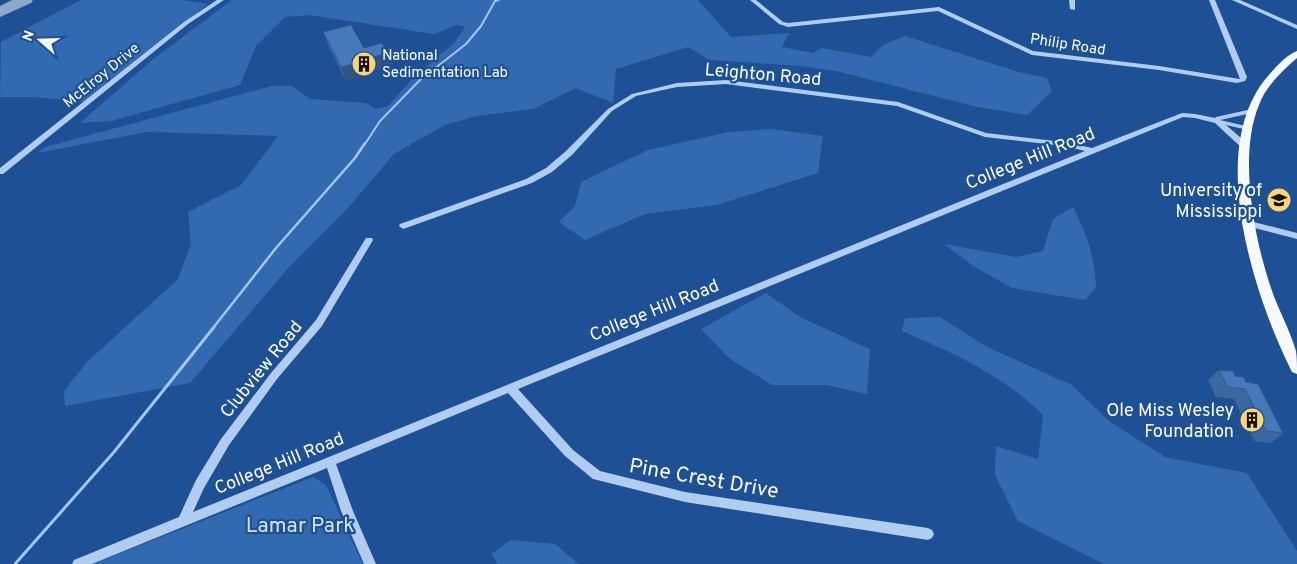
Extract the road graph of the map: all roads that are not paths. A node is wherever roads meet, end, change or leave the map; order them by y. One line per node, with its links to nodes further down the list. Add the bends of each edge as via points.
1 (221, 0): 15 (street, McElroy Drive, via 186,23)
2 (753, 0): 9 (street, Philip Road, via 788,25 939,9 1032,53 1237,81)
3 (1072, 0): 6 (street)
4 (1212, 0): 9 (street)
5 (1235, 0): 7 (street)
6 (1073, 9)
7 (1297, 27)
8 (1297, 54): 10 (main road, via 1271,79 1256,100)
9 (1244, 77)
10 (1252, 112): 11 (street, via 1228,118); 12 (main road)
11 (1208, 118): 12 (street, College Hill Road); 13 (street, via 1228,129); 14 (street, College Hill Road, via 1182,115)
12 (1248, 128): 13 (main road)
13 (1246, 147): 16 (main road, via 1242,172)
14 (1094, 151): 17 (street, Leighton Road, via 1064,144 985,135 898,104 726,82 677,85 634,95 621,102 569,153 529,181); 21 (street, College Hill Road)
15 (0, 172)
16 (1246, 223): 18 (street); 20 (main road, via 1257,269)
17 (403, 226)
18 (1297, 236)
19 (369, 240): 23 (street, Clubview Road, via 320,323 294,351 225,442)
20 (1297, 368)
21 (510, 388): 22 (street, College Hill Road); 24 (street, Pine Crest Drive, via 569,454 598,475 685,497)
22 (330, 461): 23 (street, College Hill Road); 26 (street)
23 (183, 521): 25 (street, College Hill Road)
24 (928, 534)
25 (78, 564)
26 (370, 564)

